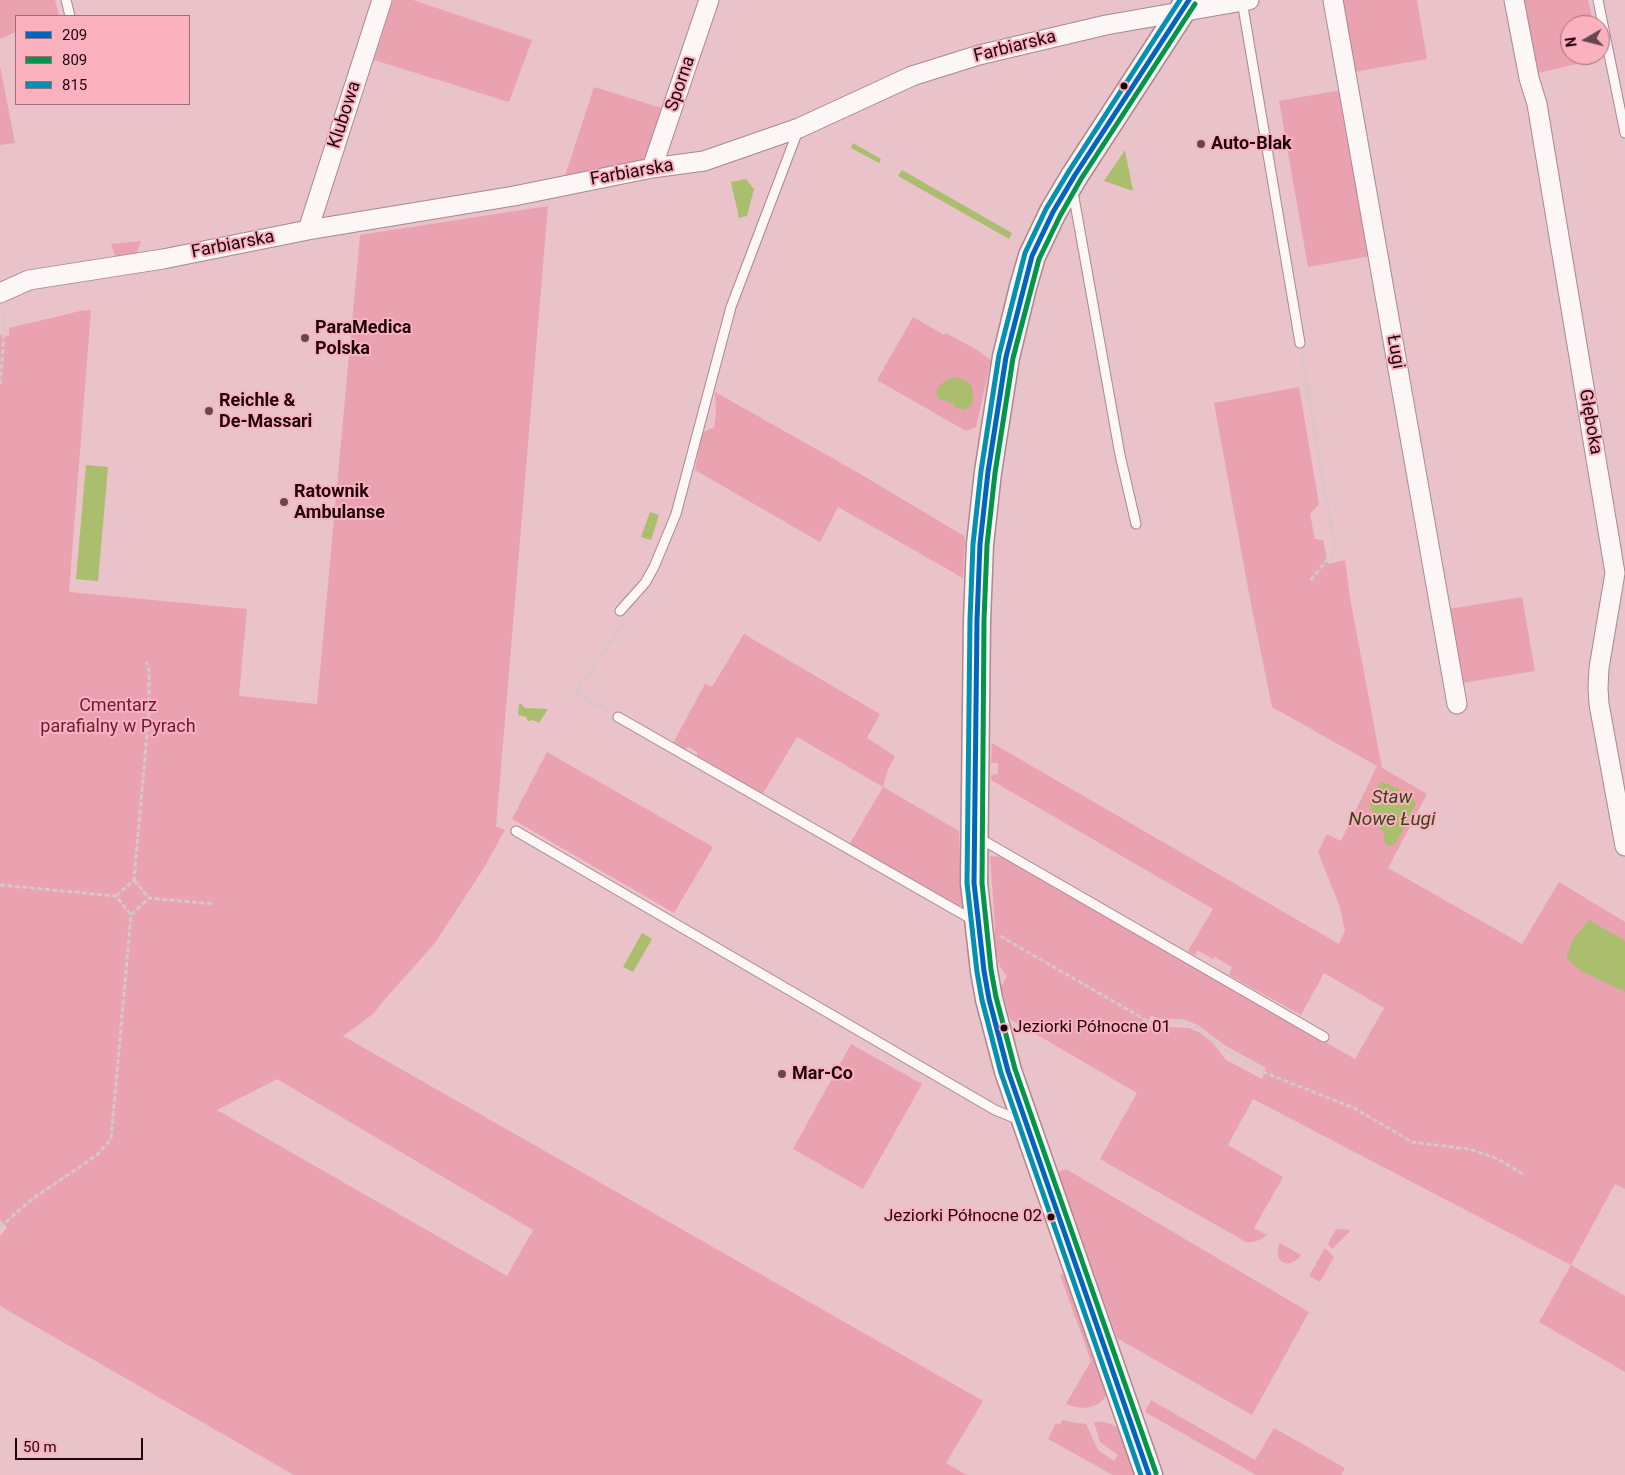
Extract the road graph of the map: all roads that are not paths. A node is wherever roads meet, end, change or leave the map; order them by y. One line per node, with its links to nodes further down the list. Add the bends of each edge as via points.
1 (66, 0): 9 (lane)
2 (382, 0): 14 (street, Klubowa)
3 (709, 0): 12 (street, Sporna)
4 (1333, 0): 19 (street, Ługi)
5 (1514, 0): 23 (street, Głęboka, via 1537,104 1615,573 1598,688)
6 (1598, 0): 11 (lane)
7 (1245, 1): 8 (street, Farbiarska); 16 (lane)
8 (1186, 6): 10 (street, Farbiarska, via 978,55 912,76); 13 (street)
9 (70, 15)
10 (799, 128): 12 (street, Farbiarska, via 704,161); 18 (lane, via 732,306 676,514 645,583)
11 (1625, 133)
12 (652, 168): 14 (street, Farbiarska, via 514,196)
13 (1071, 182): 17 (lane, via 1120,455); 22 (street, via 1041,236 1023,287 1006,357 988,472 980,535)
14 (308, 230): 15 (street, Farbiarska, via 163,259 29,280)
15 (1, 299)
16 (1300, 343)
17 (1136, 524)
18 (620, 611)
19 (1456, 704)
20 (618, 717): 24 (lane)
21 (516, 831): 26 (lane, via 996,1110)
22 (974, 836): 24 (street); 25 (lane)
23 (1625, 846)
24 (978, 923): 26 (street, via 996,1028)
25 (1324, 1037)
26 (1024, 1119): 27 (street)
27 (1149, 1475)

